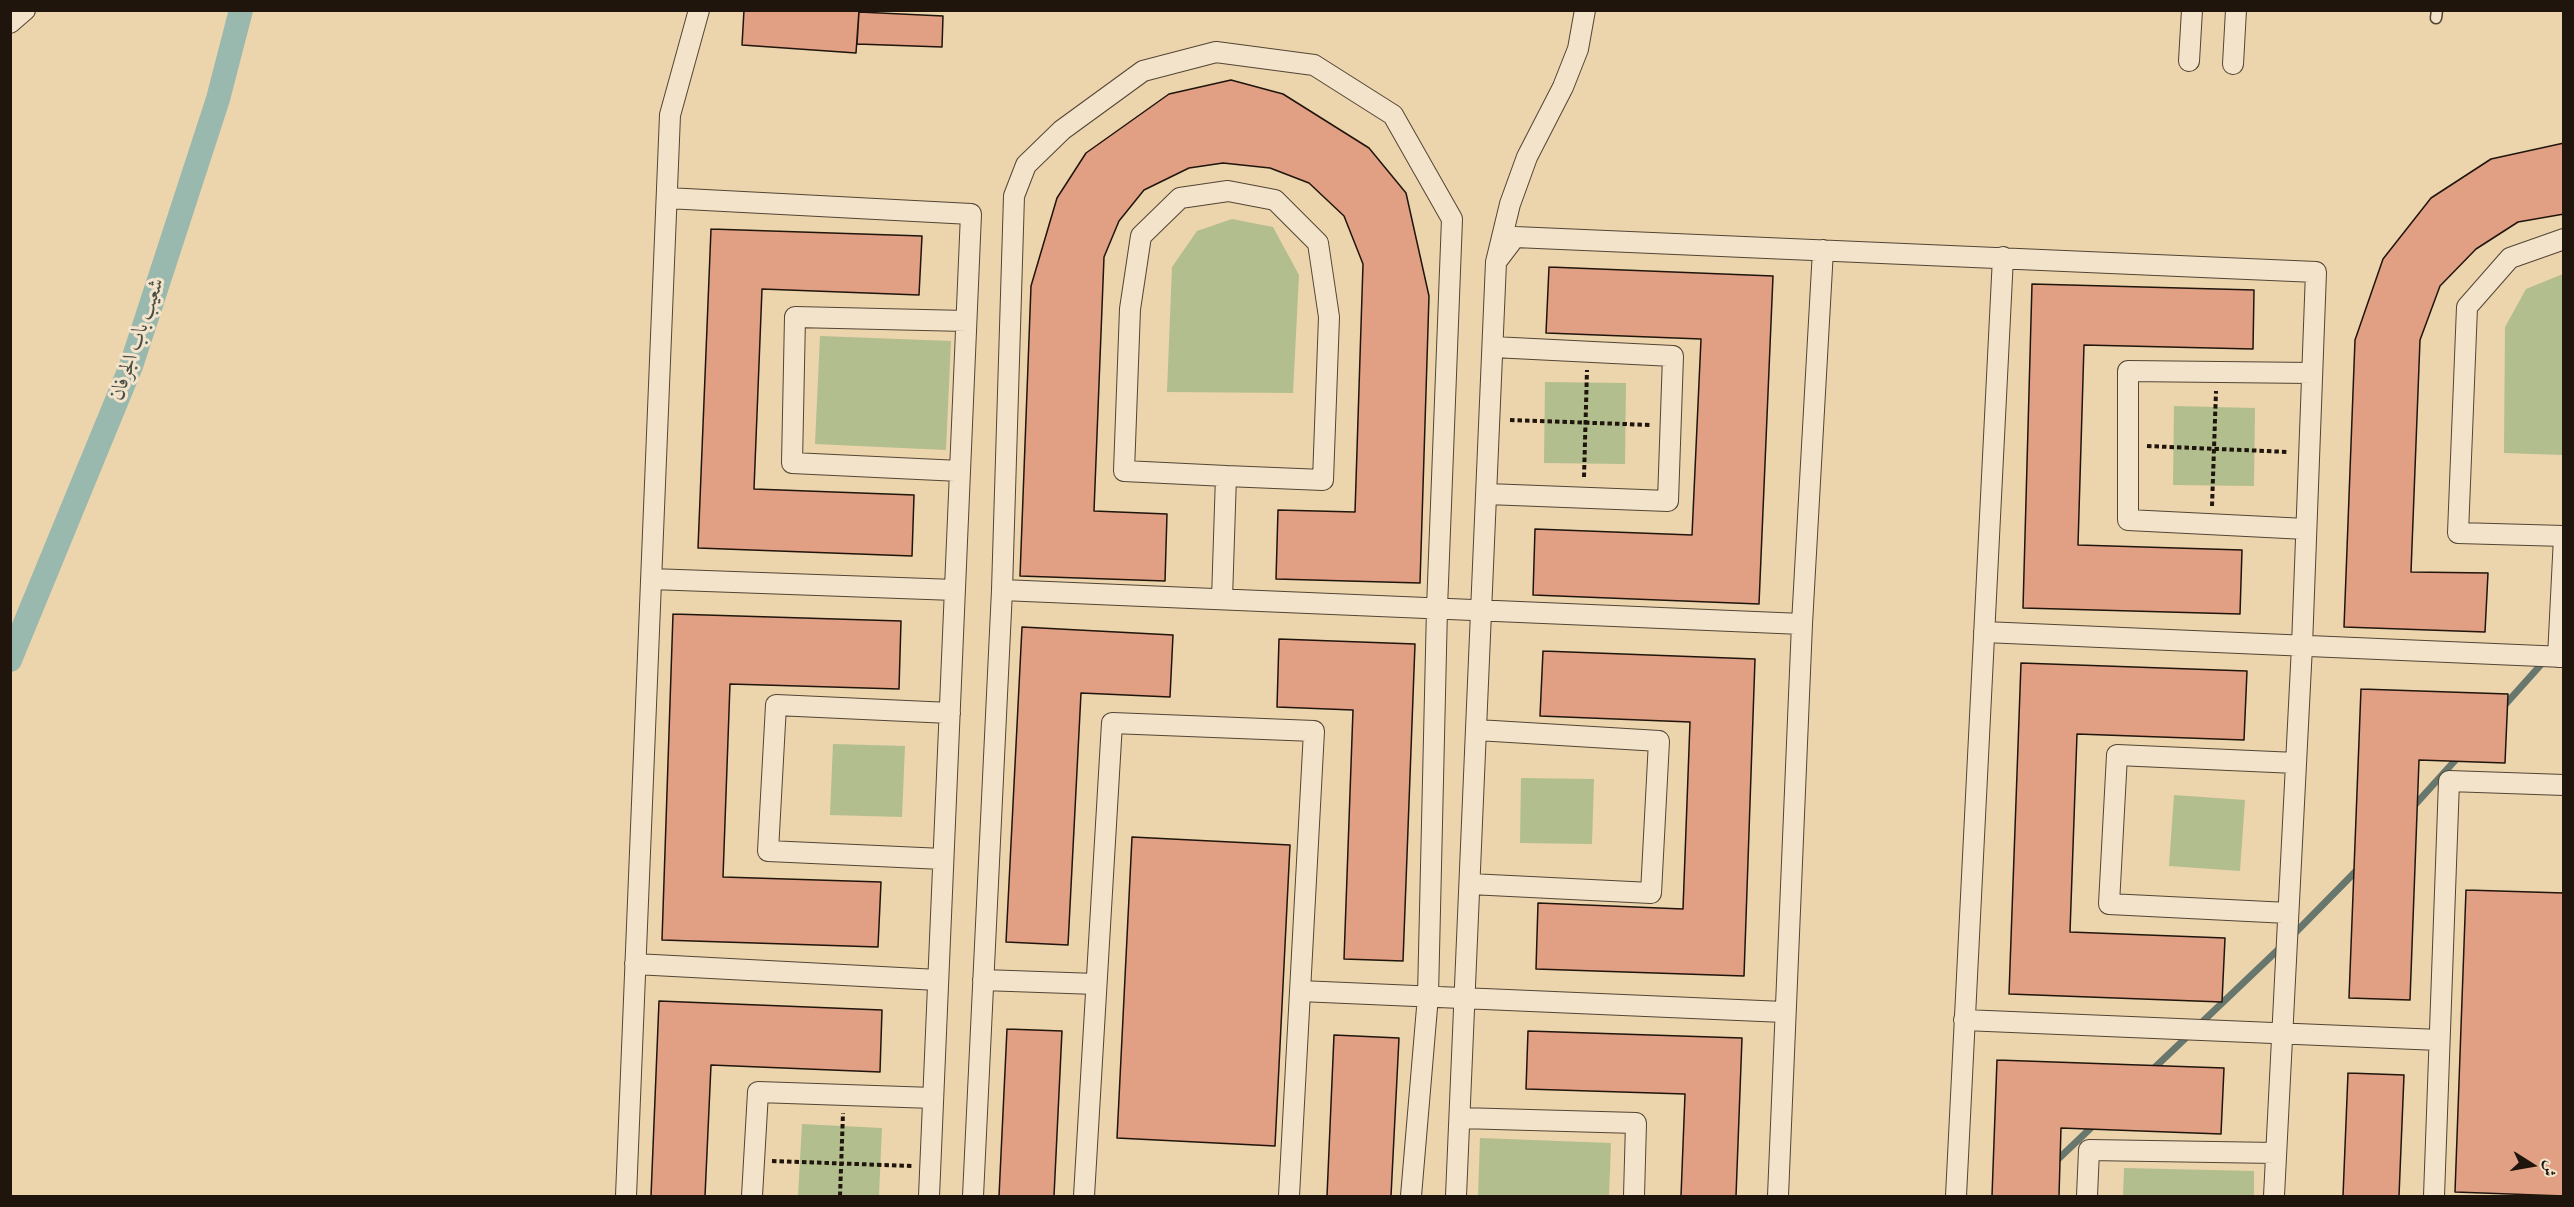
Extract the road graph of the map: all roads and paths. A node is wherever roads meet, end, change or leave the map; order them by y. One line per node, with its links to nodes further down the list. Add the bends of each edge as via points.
1 (24, 10): 6 (street)
2 (699, 10): 9 (street, via 670,115)
3 (1585, 10): 13 (street, via 1578,49 1527,157)
4 (2192, 10): 7 (street)
5 (2236, 10): 8 (street)
6 (10, 23)
7 (2189, 61)
8 (2233, 64)
9 (667, 198): 14 (street, via 970,214); 32 (street)
10 (2564, 239): 31 (street, via 2510,258 2467,307 2458,533)
11 (1822, 250): 12 (street); 13 (street, via 1515,237); 38 (street)
12 (2003, 257): 18 (street, via 2316,272); 39 (street)
13 (1496, 262): 15 (street)
14 (966, 321): 25 (street); 25 (street, via 795,317 792,463)
15 (1493, 347): 16 (street); 19 (street)
16 (1587, 352): 20 (path); 21 (street, via 1673,356)
17 (2217, 372): 18 (street); 22 (street, via 2128,371); 23 (path)
18 (2312, 373): 24 (street)
19 (1490, 420): 20 (path); 27 (street)
20 (1585, 423): 21 (path); 28 (path)
21 (1671, 426): 28 (street, via 1668,501)
22 (2128, 446): 23 (path); 29 (street, via 2128,520)
23 (2214, 449): 24 (path); 29 (path)
24 (2308, 453): 30 (street)
25 (960, 471): 33 (street)
26 (1226, 476): 26 (street, via 1323,480 1329,317 1318,243 1275,200 1228,190 1180,198 1140,236 1130,309 1124,471); 35 (street)
27 (1487, 494): 28 (street); 37 (street)
28 (1583, 498)
29 (2212, 525): 30 (street)
30 (2306, 529): 40 (street)
31 (2564, 537): 41 (street)
32 (651, 579): 33 (street); 49 (street)
33 (955, 590): 42 (street)
34 (1002, 590): 35 (street); 36 (street, via 1014,196 1026,165 1062,130 1143,71 1216,52 1314,65 1393,115 1452,219); 51 (street)
35 (1222, 599): 36 (street)
36 (1437, 608): 37 (street); 54 (street)
37 (1482, 610): 38 (street); 43 (street)
38 (1802, 624): 56 (street)
39 (1984, 632): 40 (street); 57 (street)
40 (2302, 646): 41 (street); 44 (street)
41 (2561, 657)
42 (950, 713): 46 (street); 46 (street, via 776,705 768,851)
43 (1477, 730): 47 (street); 47 (street, via 1659,741 1651,893)
44 (2296, 763): 48 (street); 48 (street, via 2117,755 2109,904)
45 (2564, 785): 59 (street, via 2449,781)
46 (944, 859): 50 (street)
47 (1470, 884): 55 (street)
48 (2288, 913): 58 (street)
49 (635, 964): 50 (street); 67 (street)
50 (938, 980): 61 (street)
51 (983, 980): 52 (street); 71 (street)
52 (1096, 984): 53 (street, via 1112,723 1314,731); 72 (street)
53 (1300, 991): 54 (street); 73 (street)
54 (1428, 996): 55 (street); 74 (street)
55 (1465, 998): 56 (street); 62 (street)
56 (1784, 1012): 77 (street)
57 (1964, 1020): 58 (street); 78 (street)
58 (2282, 1034): 59 (street); 63 (street)
59 (2439, 1040): 81 (street)
60 (844, 1095): 61 (street); 64 (street, via 758,1092); 65 (path)
61 (933, 1098): 66 (street)
62 (1460, 1118): 75 (street); 76 (street, via 1636,1123)
63 (2276, 1153): 79 (street, via 2089,1150); 80 (street)
64 (754, 1160): 65 (path); 68 (street)
65 (841, 1163): 66 (path); 69 (path)
66 (930, 1167): 70 (street)
67 (626, 1197)
68 (752, 1197)
69 (840, 1197)
70 (929, 1197)
71 (973, 1197)
72 (1084, 1197)
73 (1289, 1197)
74 (1411, 1197)
75 (1456, 1197)
76 (1634, 1197)
77 (1778, 1197)
78 (1956, 1197)
79 (2086, 1197)
80 (2274, 1197)
81 (2434, 1197)

